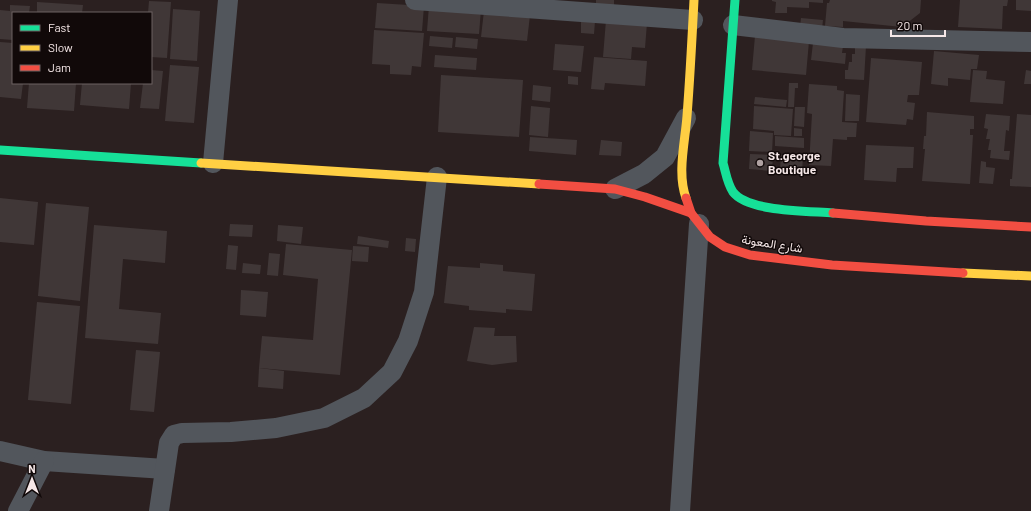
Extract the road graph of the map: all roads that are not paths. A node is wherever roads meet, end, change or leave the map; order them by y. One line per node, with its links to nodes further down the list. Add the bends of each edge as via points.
1 (228, 0): 10 (street)
2 (416, 0): 5 (street)
3 (694, 0): 5 (main road, شارع المعونة)
4 (735, 0): 6 (main road)
5 (693, 20): 8 (main road, شارع المعونة)
6 (733, 25): 7 (street, via 843,38); 14 (main road, via 723,163 729,187 736,196 749,204 770,208)
7 (1031, 42)
8 (687, 116): 12 (street, via 665,157 644,174); 13 (main road, شارع المعونة, via 682,187)
9 (0, 150): 10 (main road)
10 (213, 163): 11 (main road)
11 (437, 177): 12 (main road); 18 (street, via 424,292 408,341 392,372 364,398 324,418 276,428 174,435 169,443)
12 (615, 189): 13 (main road, via 644,197)
13 (695, 219): 15 (main road, شارع المعونة, via 710,237 725,247 750,256 832,265); 21 (street)
14 (1031, 227)
15 (1031, 276)
16 (0, 451): 17 (street)
17 (44, 461): 18 (street); 19 (street)
18 (165, 469): 20 (street)
19 (18, 511)
20 (159, 511)
21 (680, 511)

